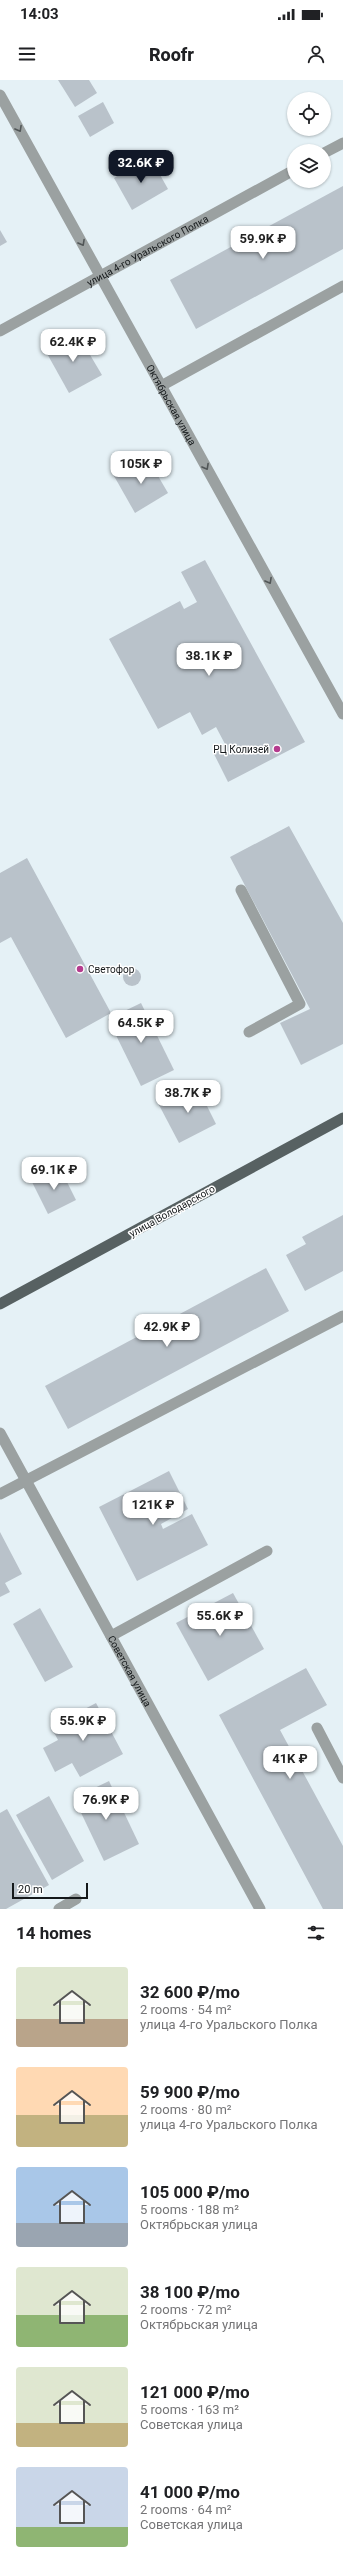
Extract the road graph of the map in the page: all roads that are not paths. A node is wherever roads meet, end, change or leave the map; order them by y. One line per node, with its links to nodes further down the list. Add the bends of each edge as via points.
1 (0, 95): 5 (street, Октябрьская улица, one-way to 5)
2 (343, 143): 3 (street)
3 (331, 150)
4 (287, 174): 5 (street, улица 4-го Уральского Полка)
5 (100, 276): 7 (street, улица 4-го Уральского Полка); 8 (street, Октябрьская улица)
6 (343, 286): 8 (street)
7 (0, 331)
8 (161, 386): 9 (street, Октябрьская улица, one-way to 9)
9 (343, 714)
10 (241, 890): 11 (street, via 300,1004)
11 (248, 1032)
12 (343, 1118): 13 (main road, улица Володарского)
13 (0, 1304)
14 (343, 1316): 16 (street)
15 (0, 1433): 16 (street, Советская улица)
16 (26, 1480): 17 (street); 19 (street, Советская улица)
17 (0, 1494)
18 (267, 1551): 19 (street)
19 (111, 1636): 24 (street, Советская улица)
20 (317, 1728): 21 (street)
21 (343, 1778)
22 (76, 1899): 23 (street)
23 (59, 1909)
24 (260, 1909)

